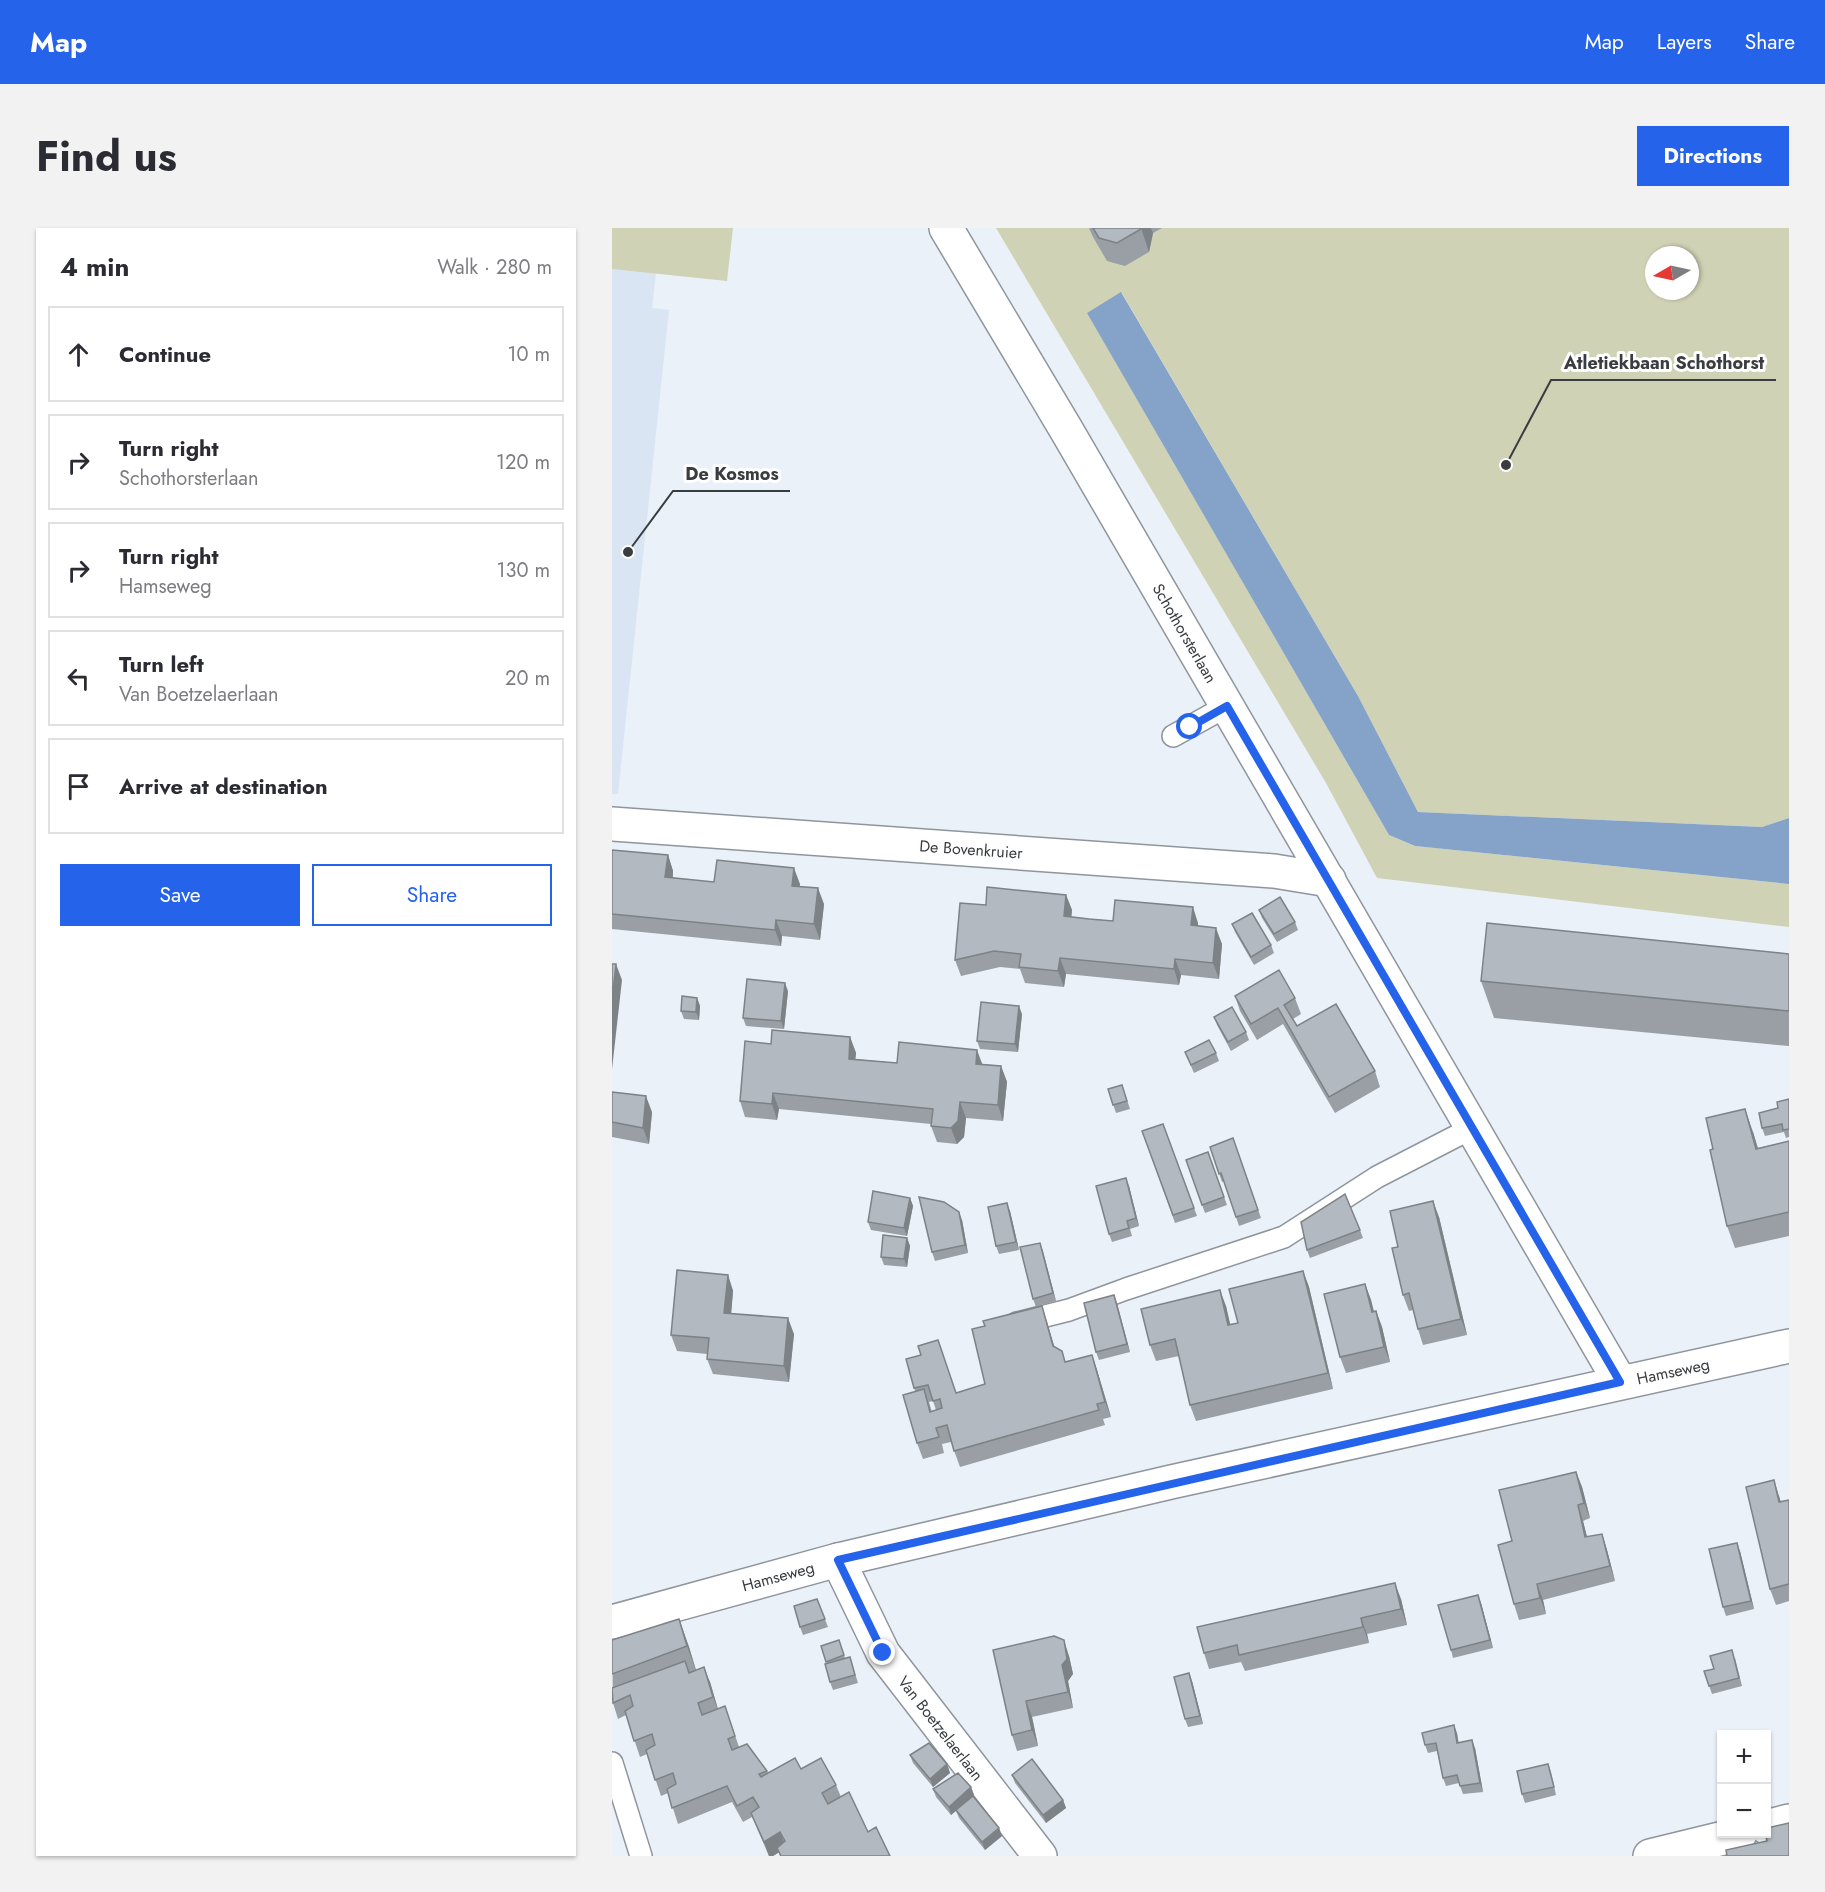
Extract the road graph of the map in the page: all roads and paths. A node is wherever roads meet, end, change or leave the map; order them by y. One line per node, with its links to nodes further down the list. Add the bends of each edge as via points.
1 (946, 228): 2 (street, Schothorsterlaan)
2 (1227, 706): 3 (lane); 5 (street, Schothorsterlaan)
3 (1173, 736)
4 (612, 824): 5 (street, De Bovenkruier, via 1274,871)
5 (1329, 879): 6 (street, Schothorsterlaan)
6 (1472, 1128): 7 (lane, via 1377,1177 1284,1237 1069,1310); 9 (street, Schothorsterlaan)
7 (1005, 1325)
8 (1789, 1346): 9 (street, Hamseweg)
9 (1620, 1382): 10 (street, Hamseweg)
10 (838, 1560): 11 (street, Hamseweg); 17 (street, Van Boetzelaerlaan, via 883,1653)
11 (612, 1622)
12 (612, 1763): 16 (lane)
13 (1789, 1821): 14 (street)
14 (1771, 1826)
15 (1720, 1838): 18 (street)
16 (641, 1856)
17 (1040, 1856)
18 (1650, 1856)

